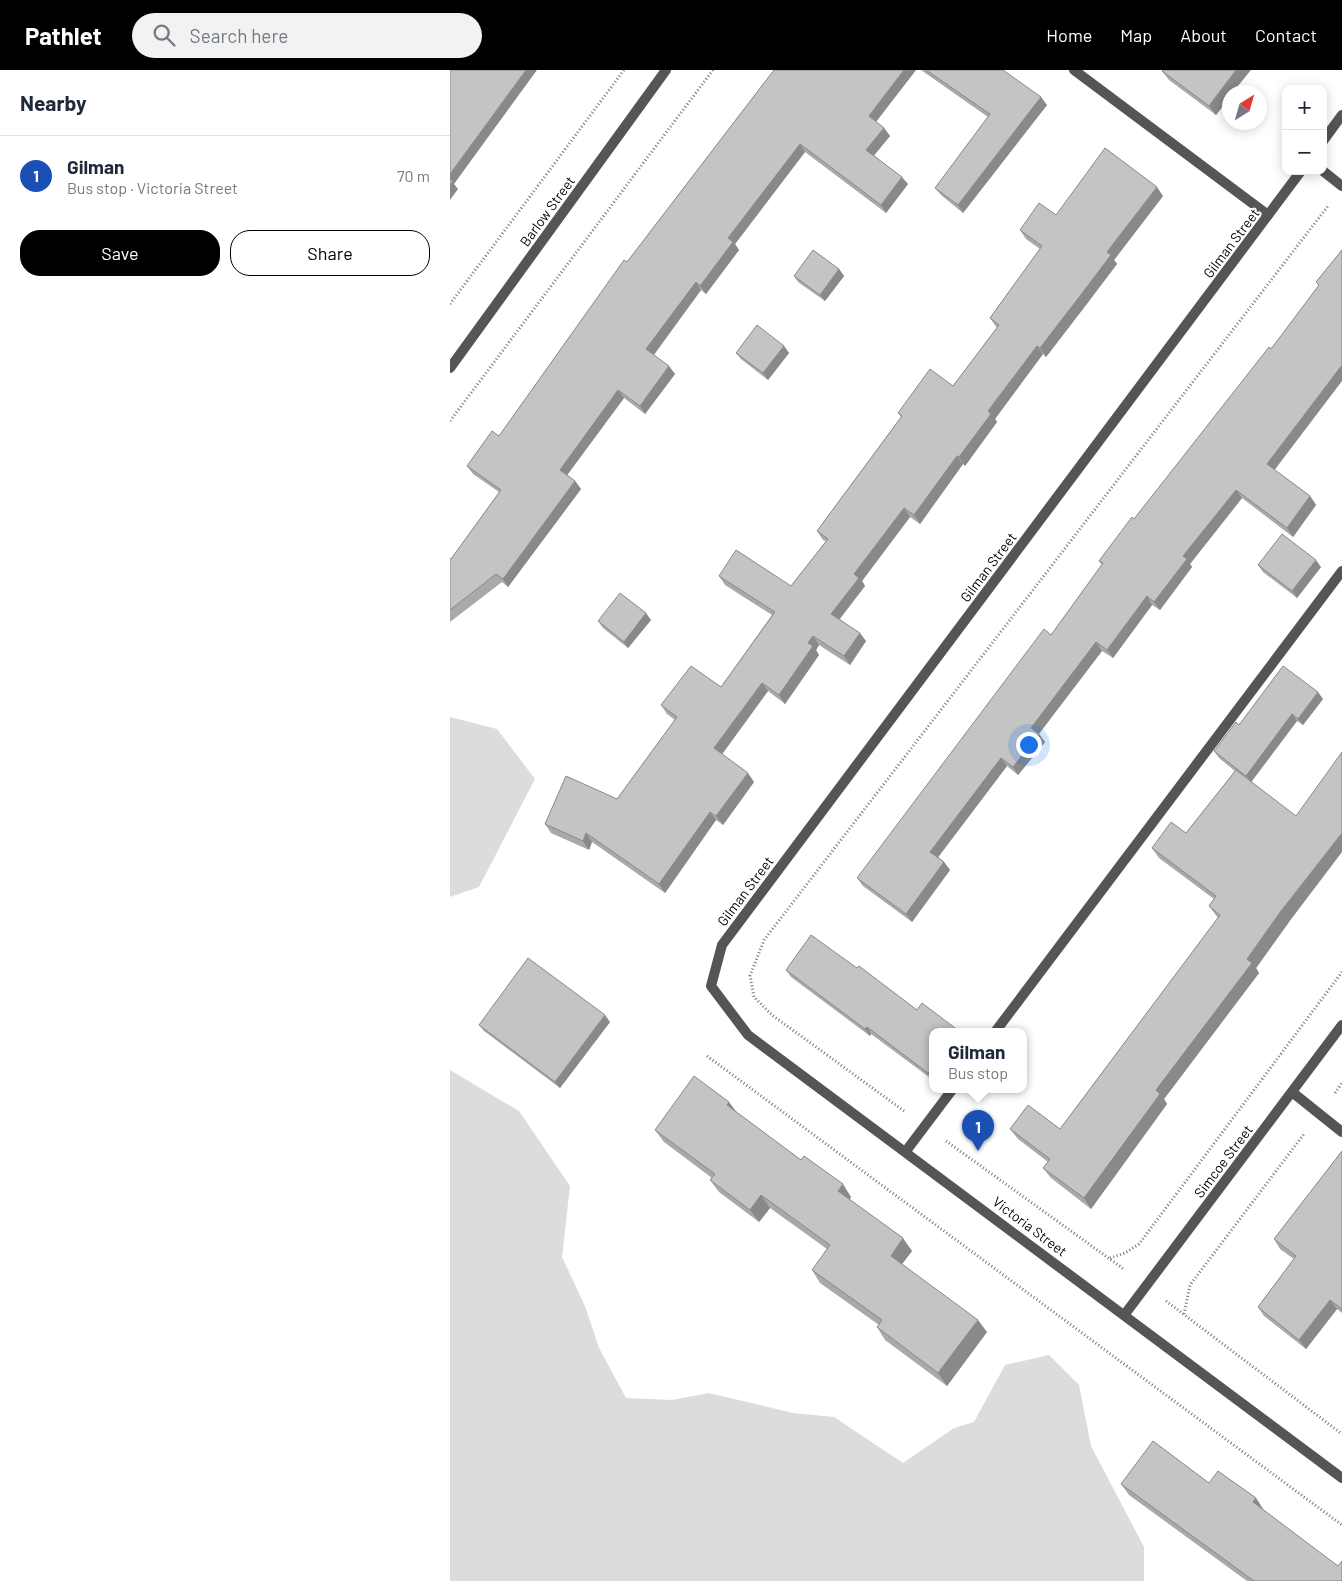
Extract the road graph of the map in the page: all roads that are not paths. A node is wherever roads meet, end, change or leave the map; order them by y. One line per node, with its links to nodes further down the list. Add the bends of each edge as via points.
1 (666, 70): 9 (street, Barlow Street)
2 (1074, 70): 8 (street)
3 (1342, 115): 4 (street)
4 (1327, 136)
5 (1327, 174): 7 (street)
6 (1298, 175): 8 (street, Gilman Street)
7 (1342, 186)
8 (1268, 216): 11 (street, Gilman Street, via 722,945)
9 (450, 368)
10 (1342, 571): 13 (street)
11 (711, 986): 17 (street, Victoria Street, via 748,1035)
12 (1342, 1025): 14 (street, Simcoe Street)
13 (998, 1028)
14 (1292, 1092): 16 (street); 18 (street, Simcoe Street)
15 (950, 1093): 17 (street)
16 (1342, 1132)
17 (906, 1151): 18 (street, Victoria Street)
18 (1125, 1314): 19 (street, Victoria Street)
19 (1342, 1478)

